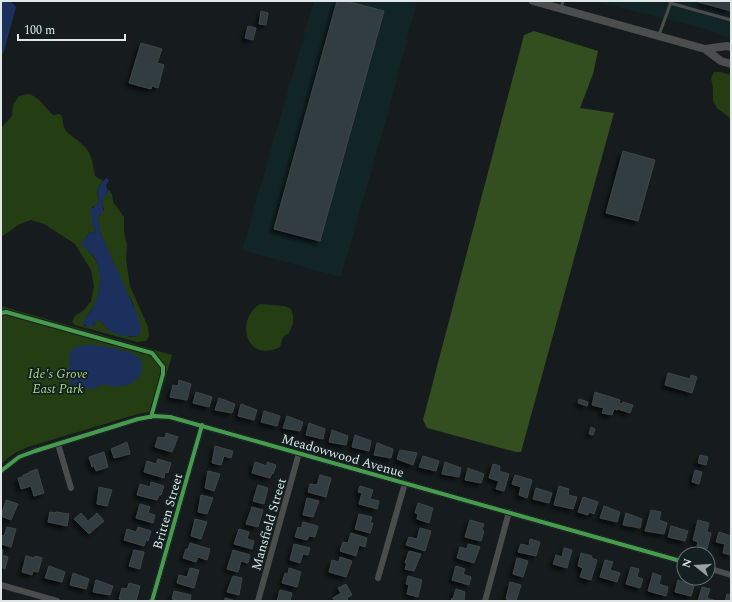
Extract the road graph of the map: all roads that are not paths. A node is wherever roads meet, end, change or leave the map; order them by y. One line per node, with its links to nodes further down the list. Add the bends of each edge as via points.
1 (533, 1): 3 (main road)
2 (671, 2): 4 (lane); 5 (lane)
3 (562, 5): 5 (main road)
4 (731, 20)
5 (658, 36): 7 (main road)
6 (731, 47): 7 (main road)
7 (705, 49): 8 (main road, via 721,61)
8 (731, 64)
9 (202, 426): 10 (street, Meadowwood Avenue, via 170,417 148,417); 11 (street, Meadowwood Avenue); 22 (street, Britten Street)
10 (58, 444): 12 (street, Meadowwood Avenue, via 19,457); 14 (street)
11 (299, 453): 13 (street, Meadowwood Avenue); 23 (street, Mansfield Street)
12 (1, 471)
13 (405, 483): 15 (street, Meadowwood Avenue); 19 (street)
14 (70, 488)
15 (509, 512): 16 (street, Meadowwood Avenue); 24 (street)
16 (676, 560)
17 (716, 570): 18 (street)
18 (731, 575)
19 (378, 578)
20 (1, 585): 21 (street)
21 (57, 601)
22 (152, 601)
23 (258, 601)
24 (485, 601)

